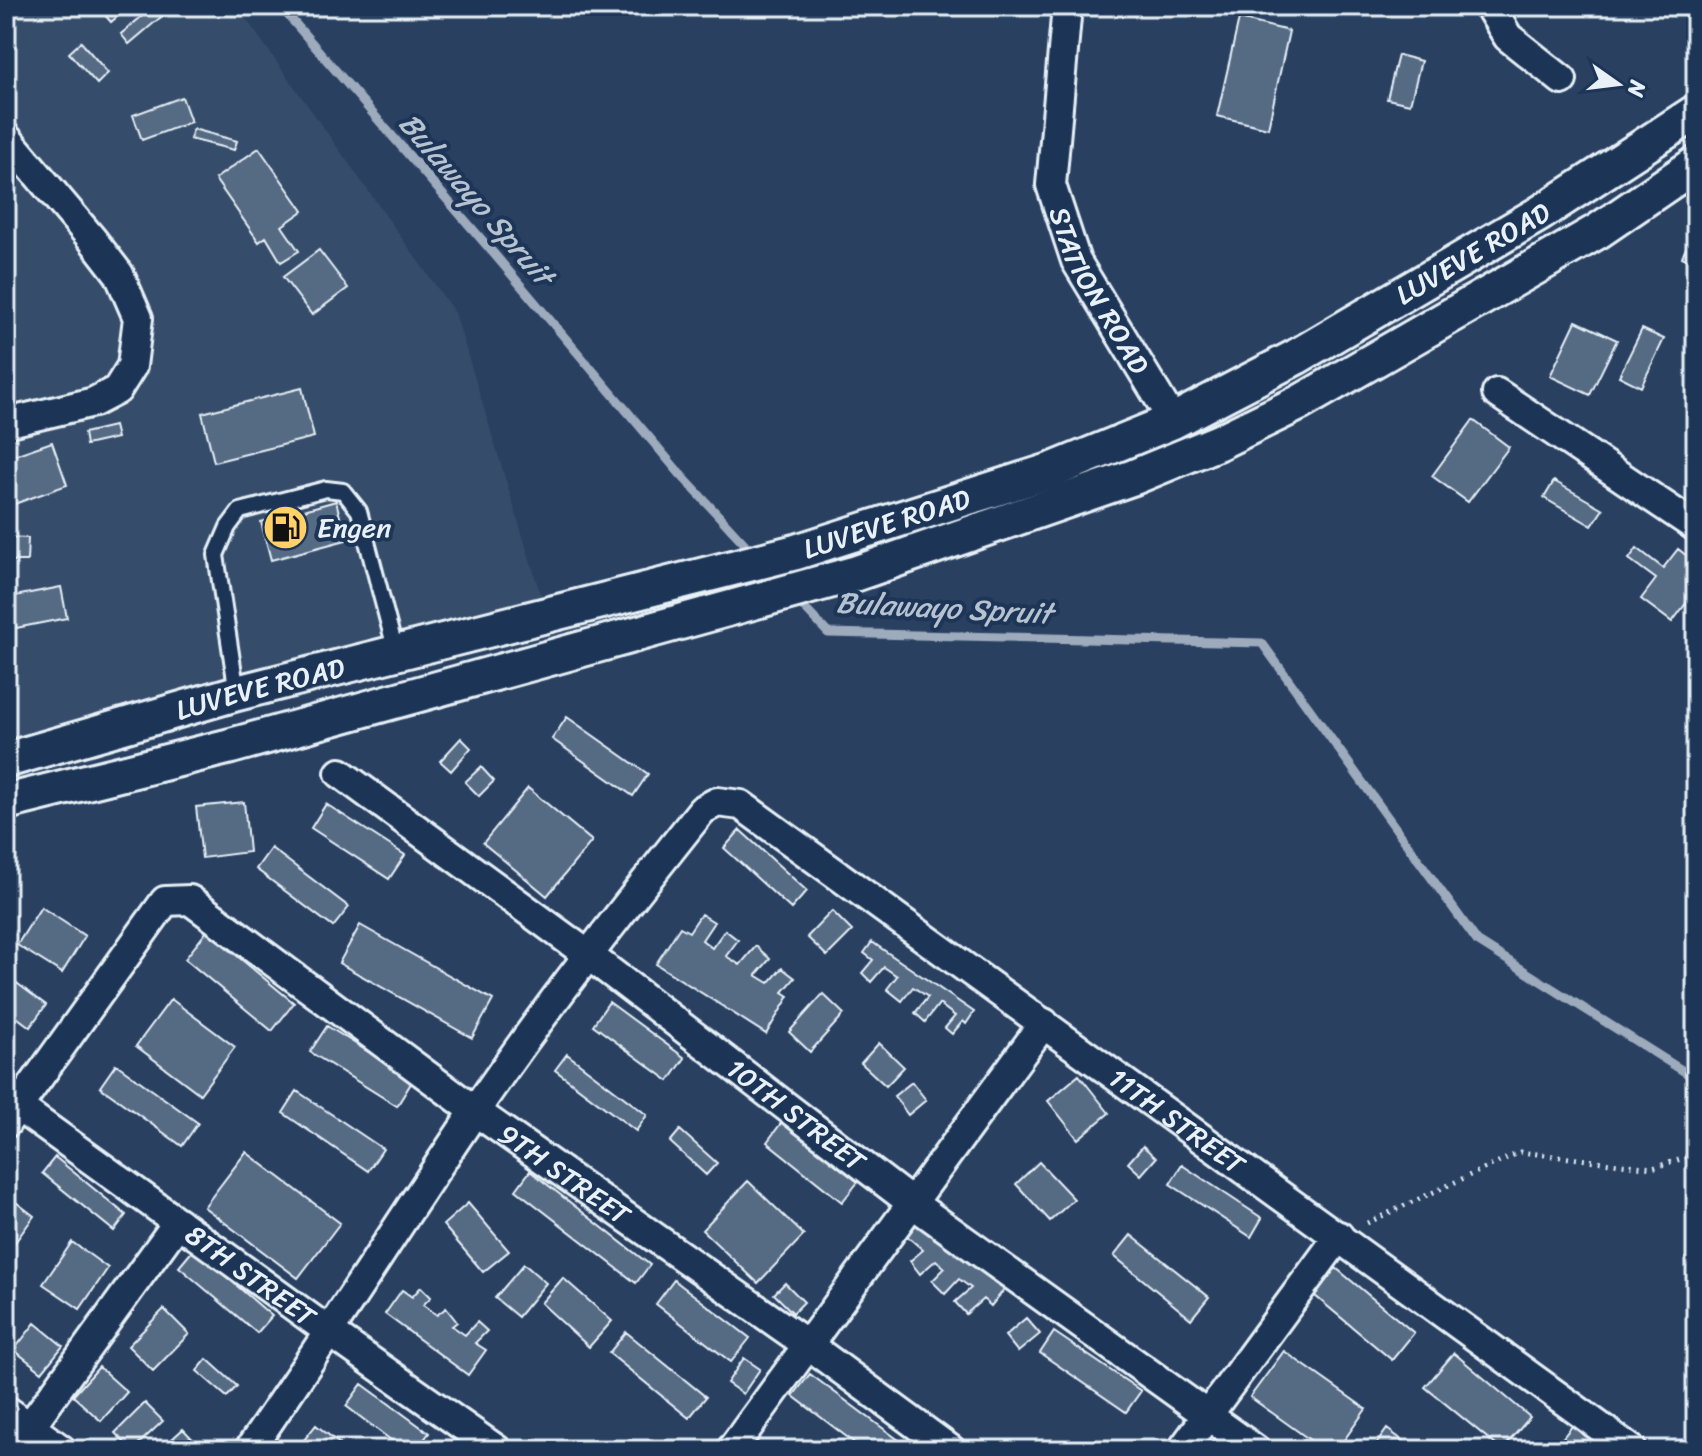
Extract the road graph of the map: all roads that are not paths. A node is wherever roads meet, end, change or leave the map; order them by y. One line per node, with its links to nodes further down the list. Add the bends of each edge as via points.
1 (1067, 6): 8 (street, STATION ROAD, via 1051,185 1076,261)
2 (1489, 6): 3 (street, via 1508,37)
3 (1562, 80)
4 (1696, 112): 8 (street, LUVEVE ROAD, via 1525,222 1296,357)
5 (6, 137): 9 (street, via 119,274 138,318 132,366 117,390 94,402)
6 (1696, 164): 15 (street, LUVEVE ROAD, via 1598,231 1301,402 1134,477 854,574 734,609 218,750)
7 (1497, 393): 10 (street)
8 (1173, 421): 11 (street, LUVEVE ROAD, via 1053,470 796,552)
9 (6, 423)
10 (1696, 527)
11 (397, 653): 12 (street, LUVEVE ROAD); 12 (lane, via 359,511 343,491 326,489 240,511 228,527 216,555)
12 (237, 693): 13 (street, LUVEVE ROAD)
13 (6, 760)
14 (340, 773): 16 (street, 10TH STREET)
15 (6, 802)
16 (587, 954): 17 (street, 11TH STREET, via 702,810 717,802 741,805); 19 (street); 20 (street, 10TH STREET)
17 (1044, 1023): 20 (street); 22 (street, 11TH STREET)
18 (10, 1109): 19 (street, 9TH STREET, via 165,901 178,899 190,900); 21 (street, 8TH STREET)
19 (475, 1111): 23 (street); 24 (street, 9TH STREET)
20 (912, 1203): 24 (street); 26 (street, 10TH STREET)
21 (178, 1222): 23 (street, 8TH STREET); 27 (street)
22 (1339, 1236): 26 (street); 35 (street, 11TH STREET)
23 (331, 1333): 29 (street); 30 (street, 8TH STREET)
24 (808, 1345): 31 (street); 32 (street, 9TH STREET)
25 (6, 1410): 27 (street)
26 (1208, 1415): 33 (street); 34 (street, 10TH STREET)
27 (21, 1438): 28 (street)
28 (62, 1450)
29 (249, 1450)
30 (497, 1450)
31 (731, 1450)
32 (951, 1450)
33 (1182, 1450)
34 (1256, 1450)
35 (1632, 1450)

